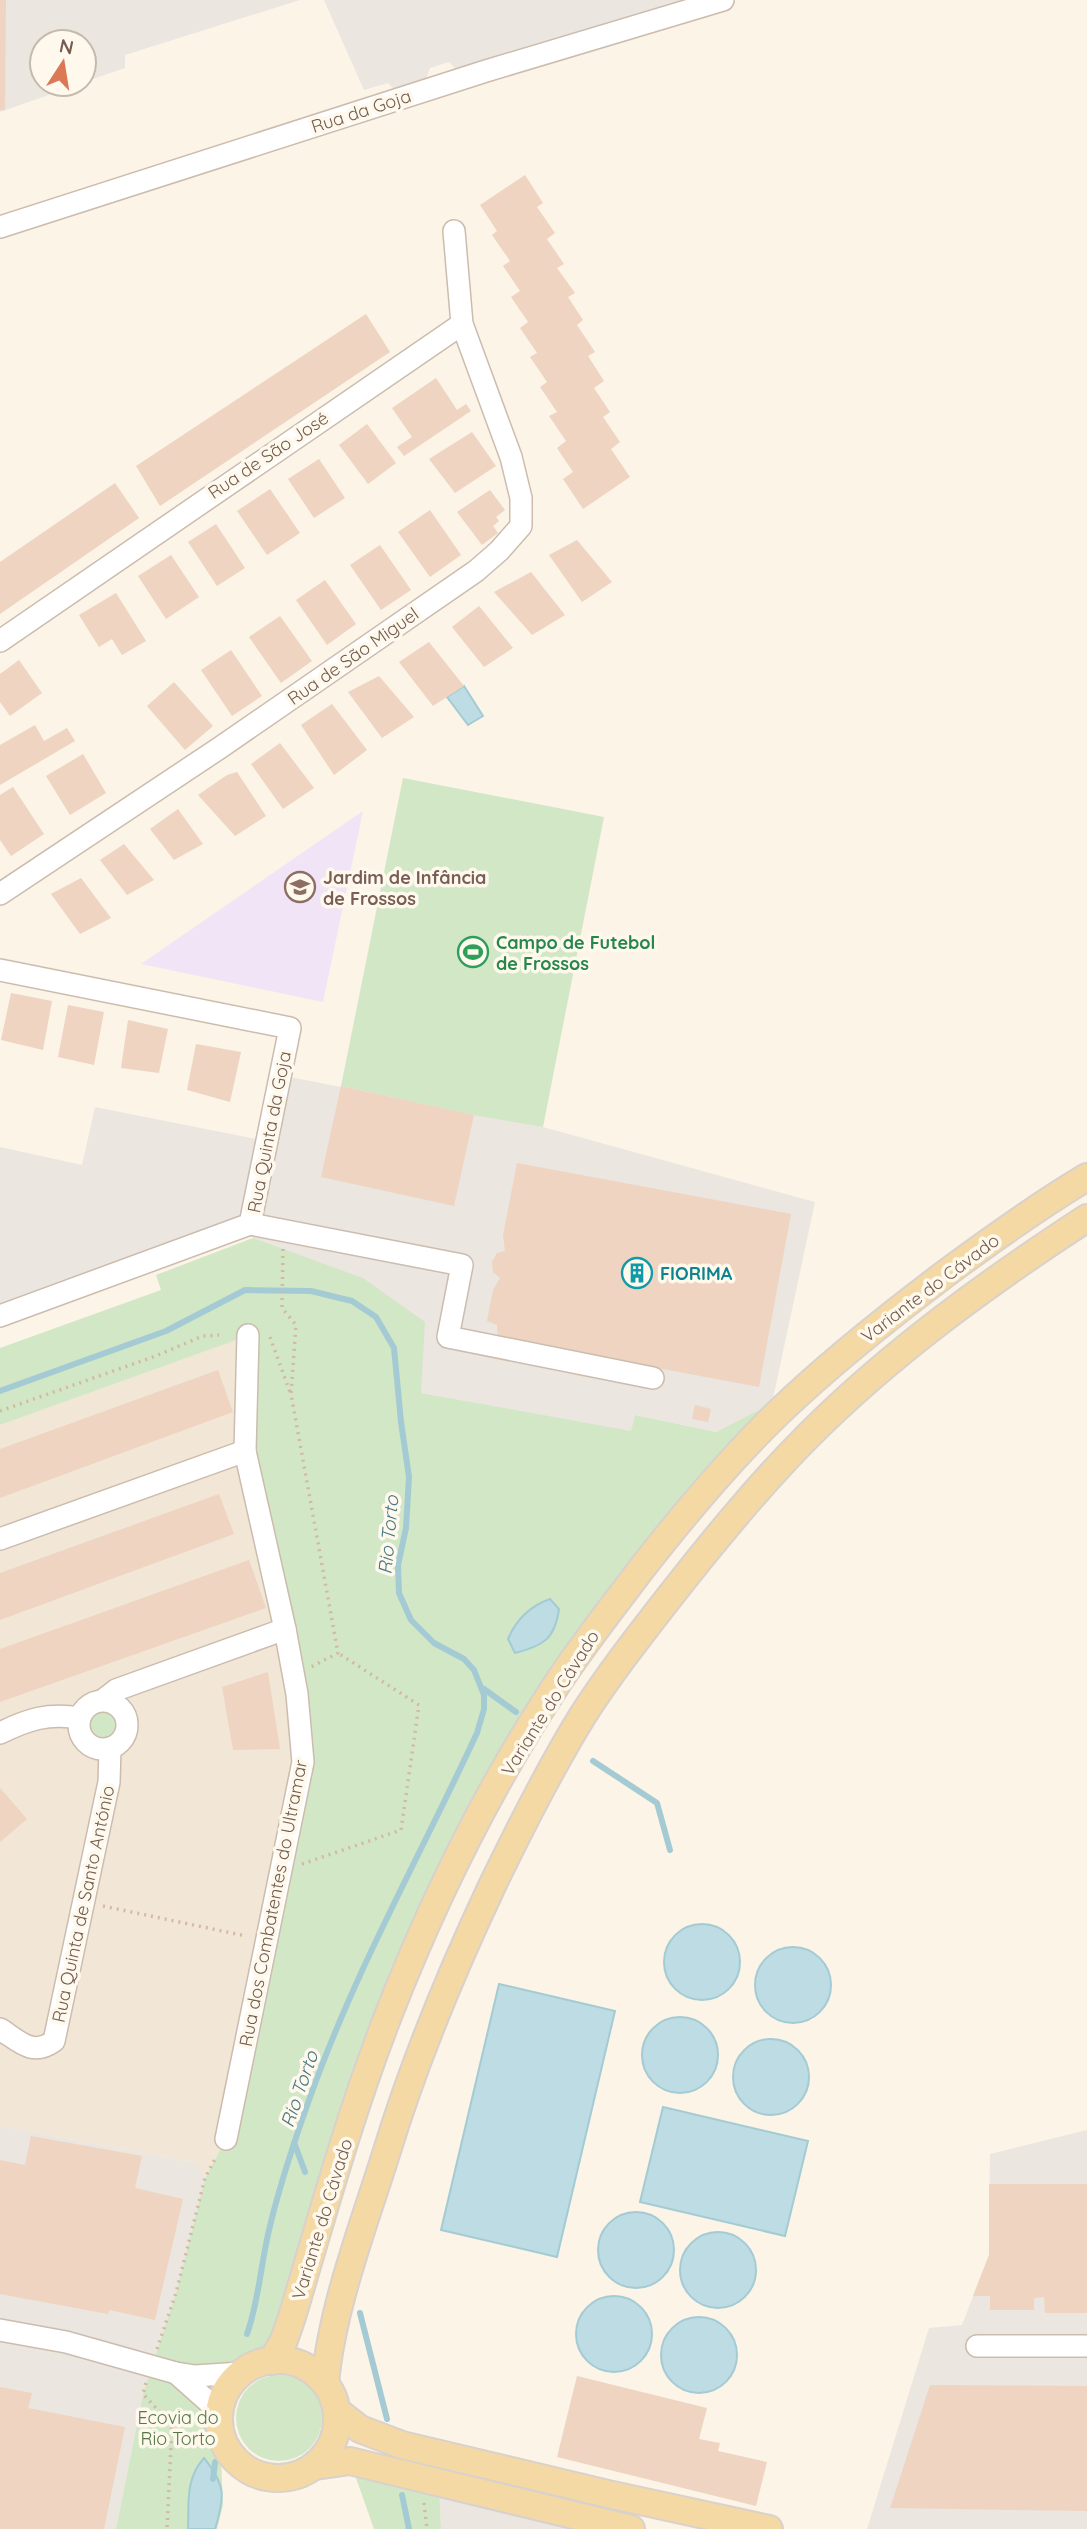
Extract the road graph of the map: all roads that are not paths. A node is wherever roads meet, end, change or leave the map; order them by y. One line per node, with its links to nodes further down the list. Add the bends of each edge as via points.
1 (723, 0): 2 (street, Rua da Goja, via 486,71)
2 (0, 228)
3 (454, 232): 4 (street)
4 (462, 324): 5 (street, Rua de São José); 6 (street, Rua de São Miguel, via 511,457 521,498 521,526 476,570)
5 (0, 641)
6 (0, 894)
7 (0, 970): 10 (street, Rua Quinta da Goja, via 290,1028)
8 (1087, 1177): 26 (main road, Variante do Cávado, via 911,1300 780,1411 673,1528 554,1689 516,1751 425,1927 357,2104 292,2317)
9 (1087, 1218): 29 (main road, Variante do Cávado, via 928,1331 811,1433 701,1557 585,1712 500,1869 428,2033 396,2120 333,2329)
10 (250, 1224): 11 (street, Rua Quinta da Goja); 13 (street, via 462,1265 448,1338)
11 (0, 1316)
12 (248, 1335): 14 (street, Rua dos Combatentes do Ultramar)
13 (653, 1378)
14 (245, 1451): 15 (street); 16 (street, Rua dos Combatentes do Ultramar)
15 (0, 1539)
16 (285, 1629): 17 (street, via 116,1690); 22 (street, Rua dos Combatentes do Ultramar, via 303,1762)
17 (103, 1700): 18 (street, via 89,1705); 20 (street, via 118,1705 127,1717 126,1733)
18 (80, 1718): 19 (street, via 33,1718); 20 (street, via 80,1733 89,1744)
19 (0, 1733)
20 (110, 1748): 21 (street, Rua Quinta de Santo António, via 109,1782 54,2041 44,2048 30,2048)
21 (0, 2029)
22 (226, 2139)
23 (0, 2330): 27 (street)
24 (977, 2346): 25 (street)
25 (1087, 2346)
26 (272, 2361): 28 (main road); 29 (main road, via 292,2362)
27 (176, 2373): 28 (street); 31 (street)
28 (241, 2373): 31 (main road, via 230,2385)
29 (326, 2383): 30 (main road)
30 (337, 2411): 32 (main road, via 333,2441); 34 (main road, via 360,2429 402,2445)
31 (219, 2416): 32 (main road, via 223,2441 246,2469 281,2478)
32 (315, 2466): 33 (main road, via 350,2461)
33 (631, 2529)
34 (769, 2529)

